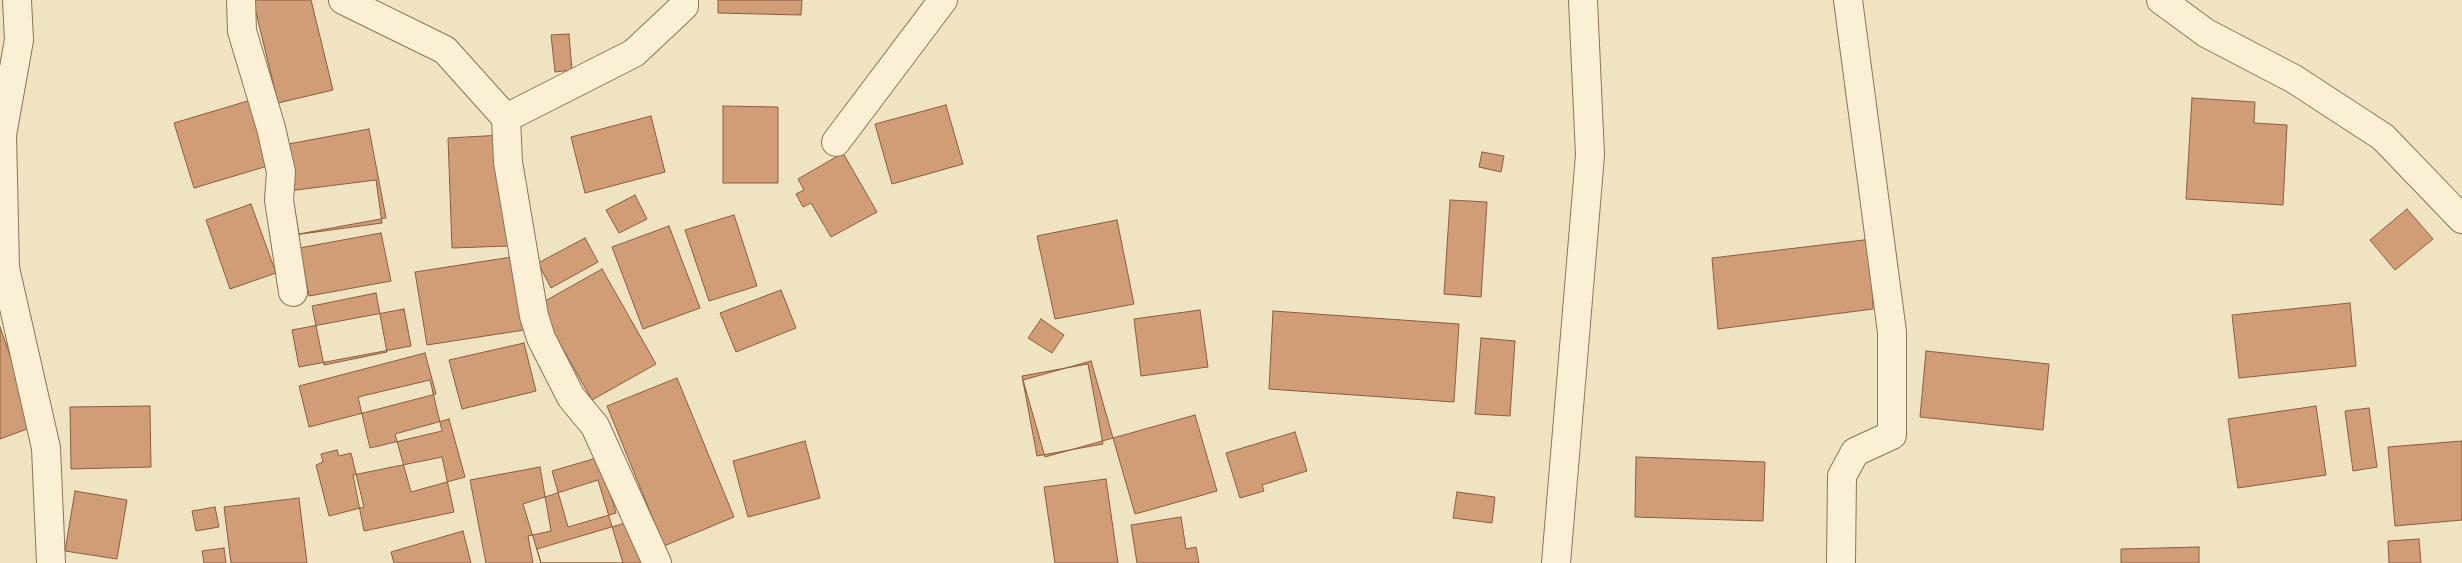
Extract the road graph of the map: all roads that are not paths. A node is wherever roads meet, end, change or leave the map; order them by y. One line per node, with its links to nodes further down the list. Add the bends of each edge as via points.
1 (17, 0): 13 (street, via 19,40 2,135 5,268 46,448)
2 (242, 0): 12 (street, via 242,31 281,172 279,200)
3 (343, 0): 9 (street, via 445,50)
4 (684, 0): 9 (street, via 684,6 634,53)
5 (943, 0): 10 (street)
6 (1584, 0): 15 (street, via 1590,155)
7 (1848, 0): 16 (street, via 1892,332 1892,435 1855,452 1842,476)
8 (2161, 0): 11 (street, via 2206,33 2294,79 2383,137)
9 (506, 118): 14 (street, via 508,162 534,316 541,338 571,396 595,426)
10 (836, 142)
11 (2462, 219)
12 (292, 292)
13 (51, 563)
14 (657, 563)
15 (1556, 563)
16 (1841, 563)

